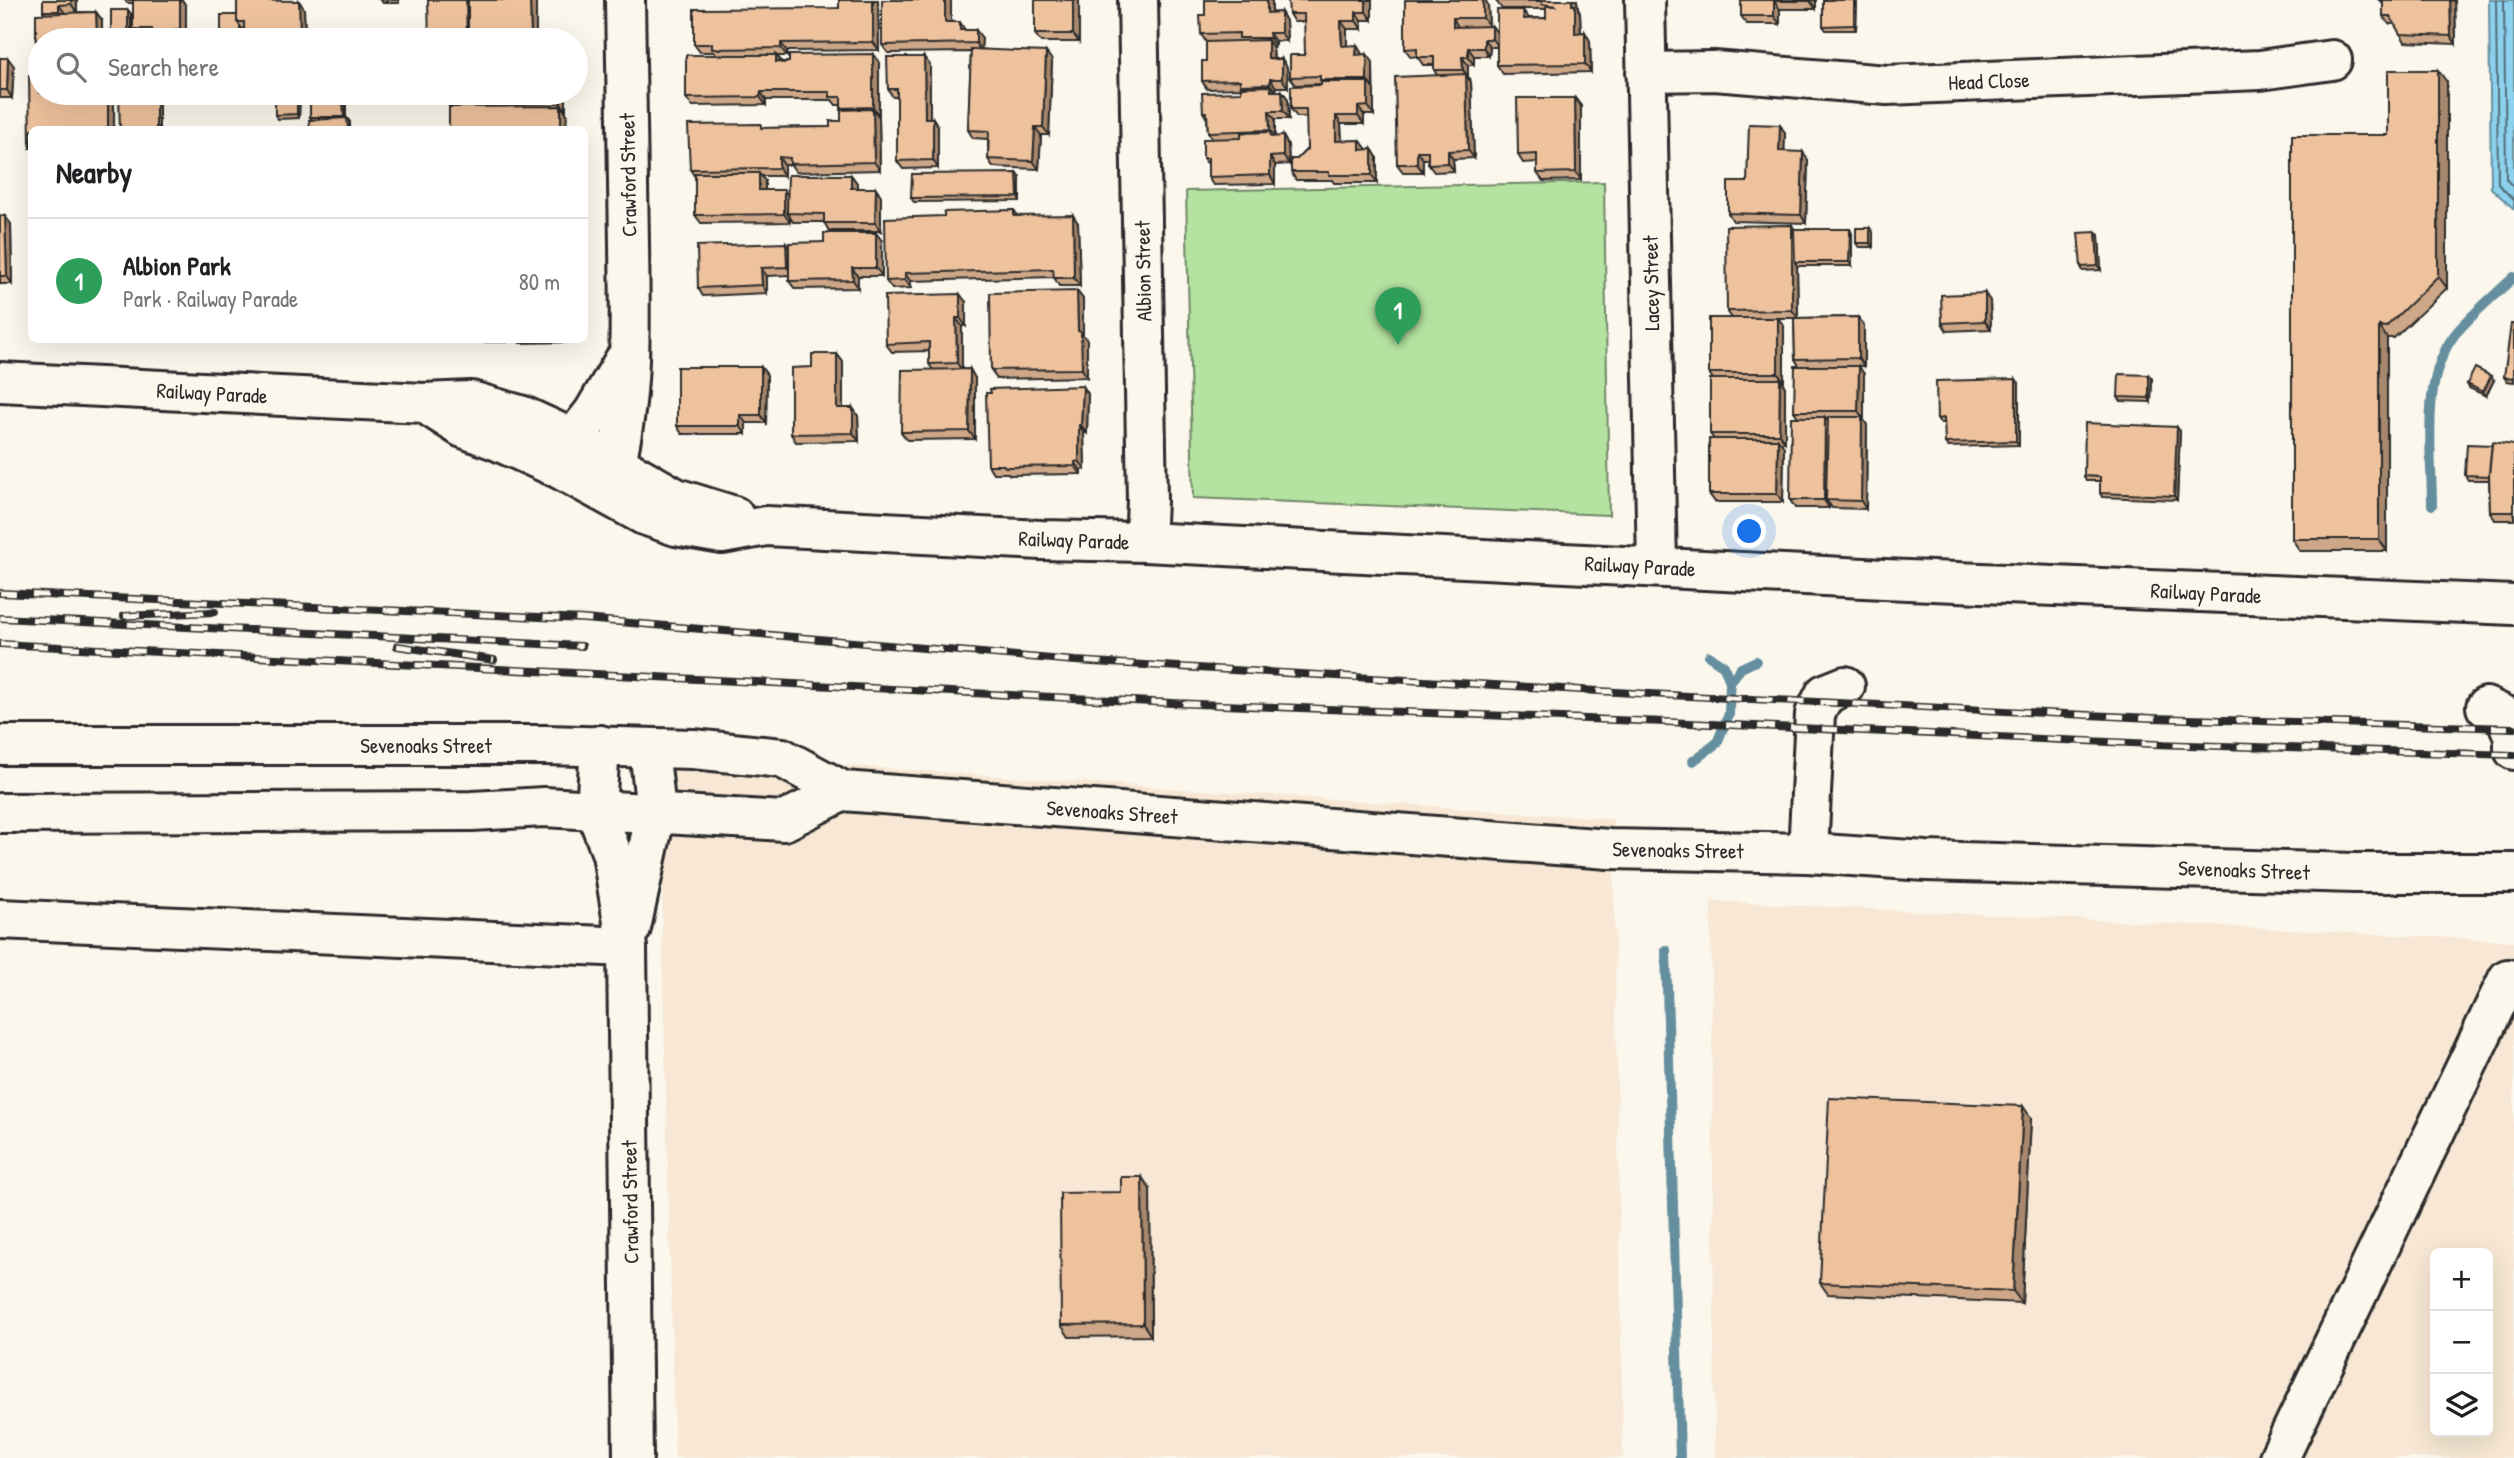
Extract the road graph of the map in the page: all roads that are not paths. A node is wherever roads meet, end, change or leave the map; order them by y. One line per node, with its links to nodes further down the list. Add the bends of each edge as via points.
1 (625, 0): 6 (street, Crawford Street)
2 (1138, 0): 10 (street, Albion Street)
3 (1645, 0): 5 (street, Lacey Street)
4 (2332, 60): 5 (street, Head Close, via 2260,70 1887,85 1714,71)
5 (1646, 72): 11 (street, Lacey Street)
6 (631, 350): 8 (street); 9 (street, Crawford Street, via 623,426)
7 (0, 382): 8 (street, Railway Parade, via 424,403 471,401 523,416)
8 (566, 454): 9 (street, Railway Parade)
9 (611, 480): 10 (street, Railway Parade, via 766,526)
10 (1145, 542): 11 (street, Railway Parade)
11 (1657, 566): 12 (street, Railway Parade)
12 (2514, 605)
13 (1845, 686): 23 (street, via 1825,694 1815,714)
14 (2486, 707): 18 (street, via 2506,716)
15 (0, 745): 16 (street, Sevenoaks Street)
16 (600, 746): 17 (street, Sevenoaks Street); 20 (street, Crawford Street)
17 (649, 748): 19 (street, Sevenoaks Street, via 782,758); 21 (street, Crawford Street)
18 (2514, 750)
19 (844, 791): 21 (street, via 784,821); 23 (street, Sevenoaks Street, via 1609,849)
20 (596, 811): 21 (street); 22 (street, via 544,807); 26 (street, Crawford Street, via 612,854)
21 (656, 812): 26 (street, Crawford Street)
22 (0, 813)
23 (1808, 853): 24 (street, Sevenoaks Street, via 2231,870)
24 (2514, 873)
25 (0, 919): 26 (street)
26 (627, 947): 28 (street, Crawford Street)
27 (2508, 979): 29 (street)
28 (633, 1458)
29 (2279, 1458)

